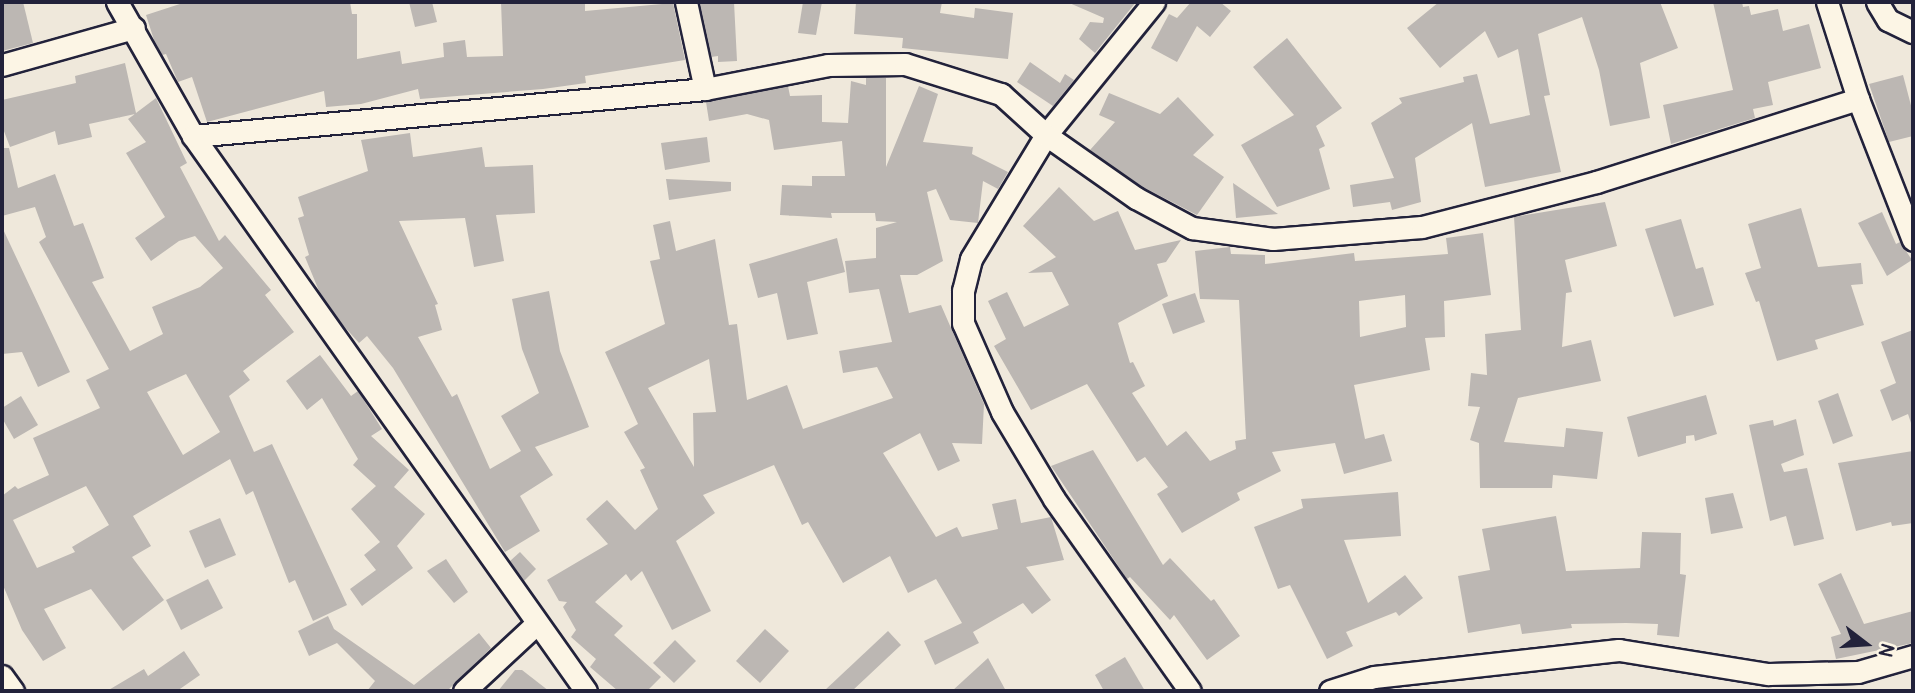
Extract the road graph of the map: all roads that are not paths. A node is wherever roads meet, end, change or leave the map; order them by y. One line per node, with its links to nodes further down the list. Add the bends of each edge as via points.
1 (117, 2): 6 (street)
2 (686, 2): 9 (street)
3 (1154, 2): 11 (street)
4 (1827, 2): 10 (street)
5 (1877, 2): 7 (street, via 1888,20)
6 (134, 28): 8 (street); 12 (street)
7 (1913, 32)
8 (2, 65)
9 (705, 89): 11 (street, via 828,65 905,64 1001,94); 12 (street)
10 (1858, 99): 11 (street, via 1596,182 1422,227 1273,239 1192,228 1136,198); 13 (street)
11 (1046, 135): 20 (street, via 971,259 963,290 963,323 1002,412 1054,499)
12 (193, 136): 14 (street)
13 (1913, 240)
14 (535, 625): 18 (street); 19 (street)
15 (1913, 656): 21 (street, via 1858,672 1768,674 1619,650 1374,677)
16 (2, 676): 17 (street)
17 (13, 691)
18 (464, 691)
19 (586, 691)
20 (1190, 691)
21 (1330, 691)

